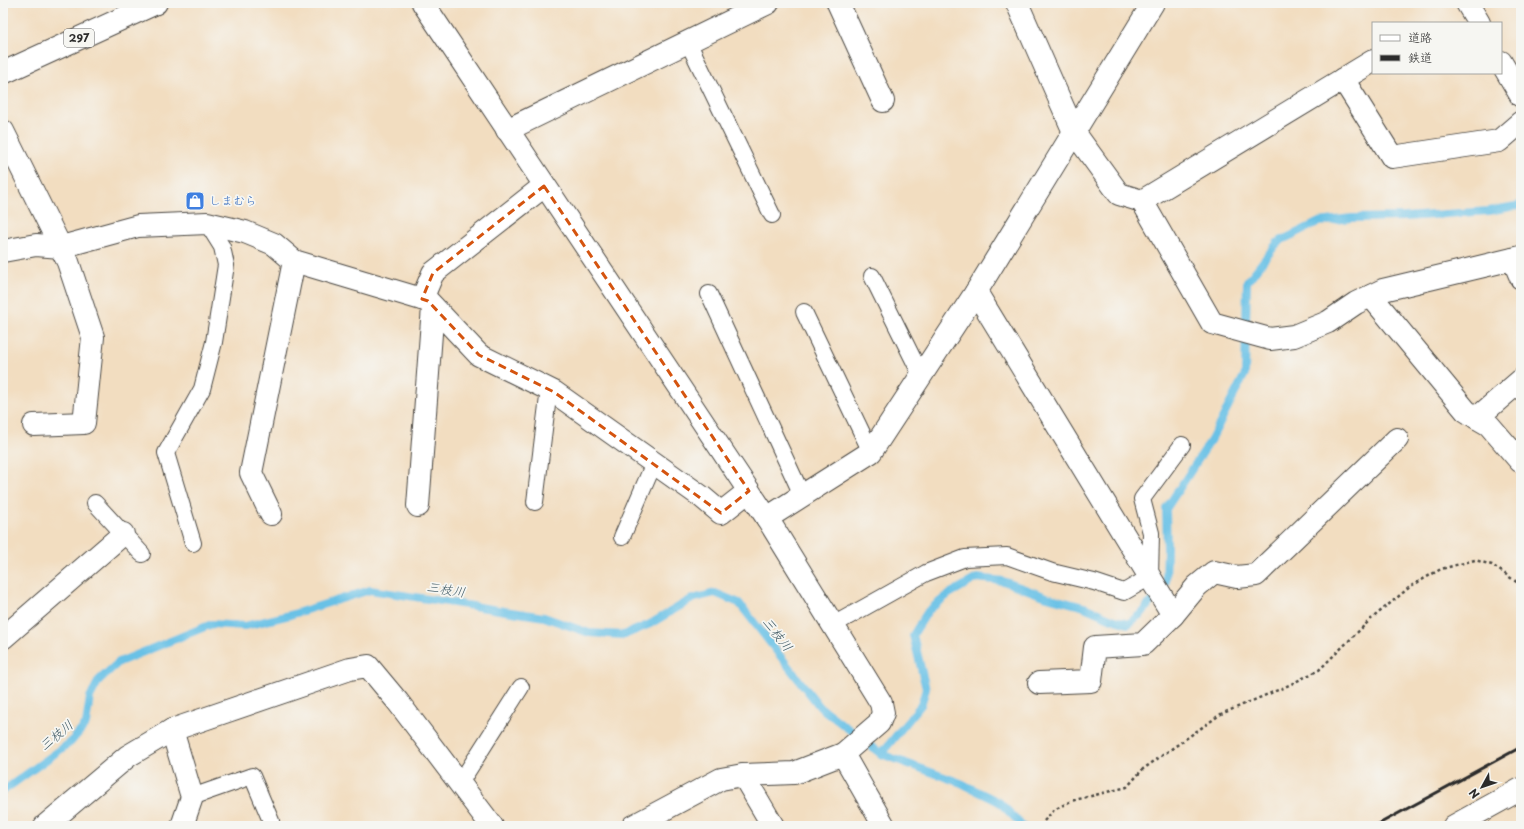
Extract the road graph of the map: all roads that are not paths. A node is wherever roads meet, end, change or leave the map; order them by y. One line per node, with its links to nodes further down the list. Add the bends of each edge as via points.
1 (156, 3): 12 (main road, 297)
2 (423, 3): 17 (main road)
3 (768, 3): 9 (main road)
4 (838, 3): 15 (main road)
5 (1017, 3): 19 (main road)
6 (1153, 3): 19 (main road)
7 (1467, 3): 8 (main road)
8 (1478, 22)
9 (688, 42): 17 (main road); 22 (lane)
10 (1372, 62): 13 (main road)
11 (1502, 64): 14 (main road)
12 (3, 73)
13 (1343, 79): 16 (main road, via 1392,157 1499,141); 21 (main road)
14 (1521, 96)
15 (883, 101)
16 (1521, 122)
17 (507, 130): 20 (main road)
18 (3, 131): 24 (main road)
19 (1074, 132): 21 (main road, via 1119,194); 29 (main road)
20 (544, 186): 32 (main road, via 433,273); 44 (main road)
21 (1142, 201): 31 (main road, via 1212,323 1270,338 1294,336 1328,322)
22 (772, 216)
23 (207, 223): 24 (main road, via 138,226); 26 (main road, via 245,232 274,244); 53 (lane, via 222,247 226,265 214,342 202,389 166,453)
24 (61, 247): 25 (main road, via 36,245); 38 (main road, via 93,337 84,423)
25 (3, 251)
26 (294, 261): 32 (main road); 49 (main road, via 251,474)
27 (1518, 265): 31 (main road, via 1383,290)
28 (872, 276): 34 (lane)
29 (976, 292): 34 (main road); 55 (main road)
30 (708, 294): 45 (lane)
31 (1371, 296): 37 (main road, via 1466,411)
32 (428, 303): 36 (main road, via 479,355); 48 (main road)
33 (804, 312): 41 (lane)
34 (922, 375): 41 (main road)
35 (1521, 380): 37 (main road)
36 (549, 389): 43 (main road); 46 (lane)
37 (1477, 418): 42 (main road, via 1489,425)
38 (34, 425)
39 (1397, 439): 56 (main road, via 1256,575 1237,577 1214,572 1197,586)
40 (1182, 445): 55 (lane, via 1142,500 1151,533)
41 (871, 452): 45 (main road)
42 (1521, 460)
43 (654, 463): 44 (main road, via 721,513); 52 (lane)
44 (749, 491): 50 (main road)
45 (802, 495): 50 (main road)
46 (535, 502)
47 (95, 503): 51 (lane)
48 (418, 506)
49 (271, 514)
50 (767, 518): 57 (main road)
51 (123, 534): 54 (lane); 58 (main road)
52 (622, 537)
53 (193, 543)
54 (142, 554)
55 (1150, 577): 56 (main road); 57 (lane, via 1124,592 1006,556 965,558 926,573)
56 (1173, 615): 59 (main road, via 1143,644 1095,647 1091,681)
57 (833, 626): 62 (main road, via 881,703 883,713 879,723)
58 (7, 628)
59 (1039, 683)
60 (521, 687): 64 (lane)
61 (172, 730): 64 (main road, via 350,669 368,666); 66 (main road); 68 (main road, via 128,756)
62 (843, 754): 63 (main road, via 794,773); 73 (main road)
63 (743, 775): 71 (main road, via 721,779); 72 (main road)
64 (460, 783): 70 (main road)
65 (1521, 789): 74 (main road)
66 (192, 797): 67 (lane, via 252,776); 69 (main road)
67 (271, 821)
68 (45, 826)
69 (182, 826)
70 (492, 826)
71 (634, 826)
72 (773, 826)
73 (884, 826)
74 (1454, 826)

